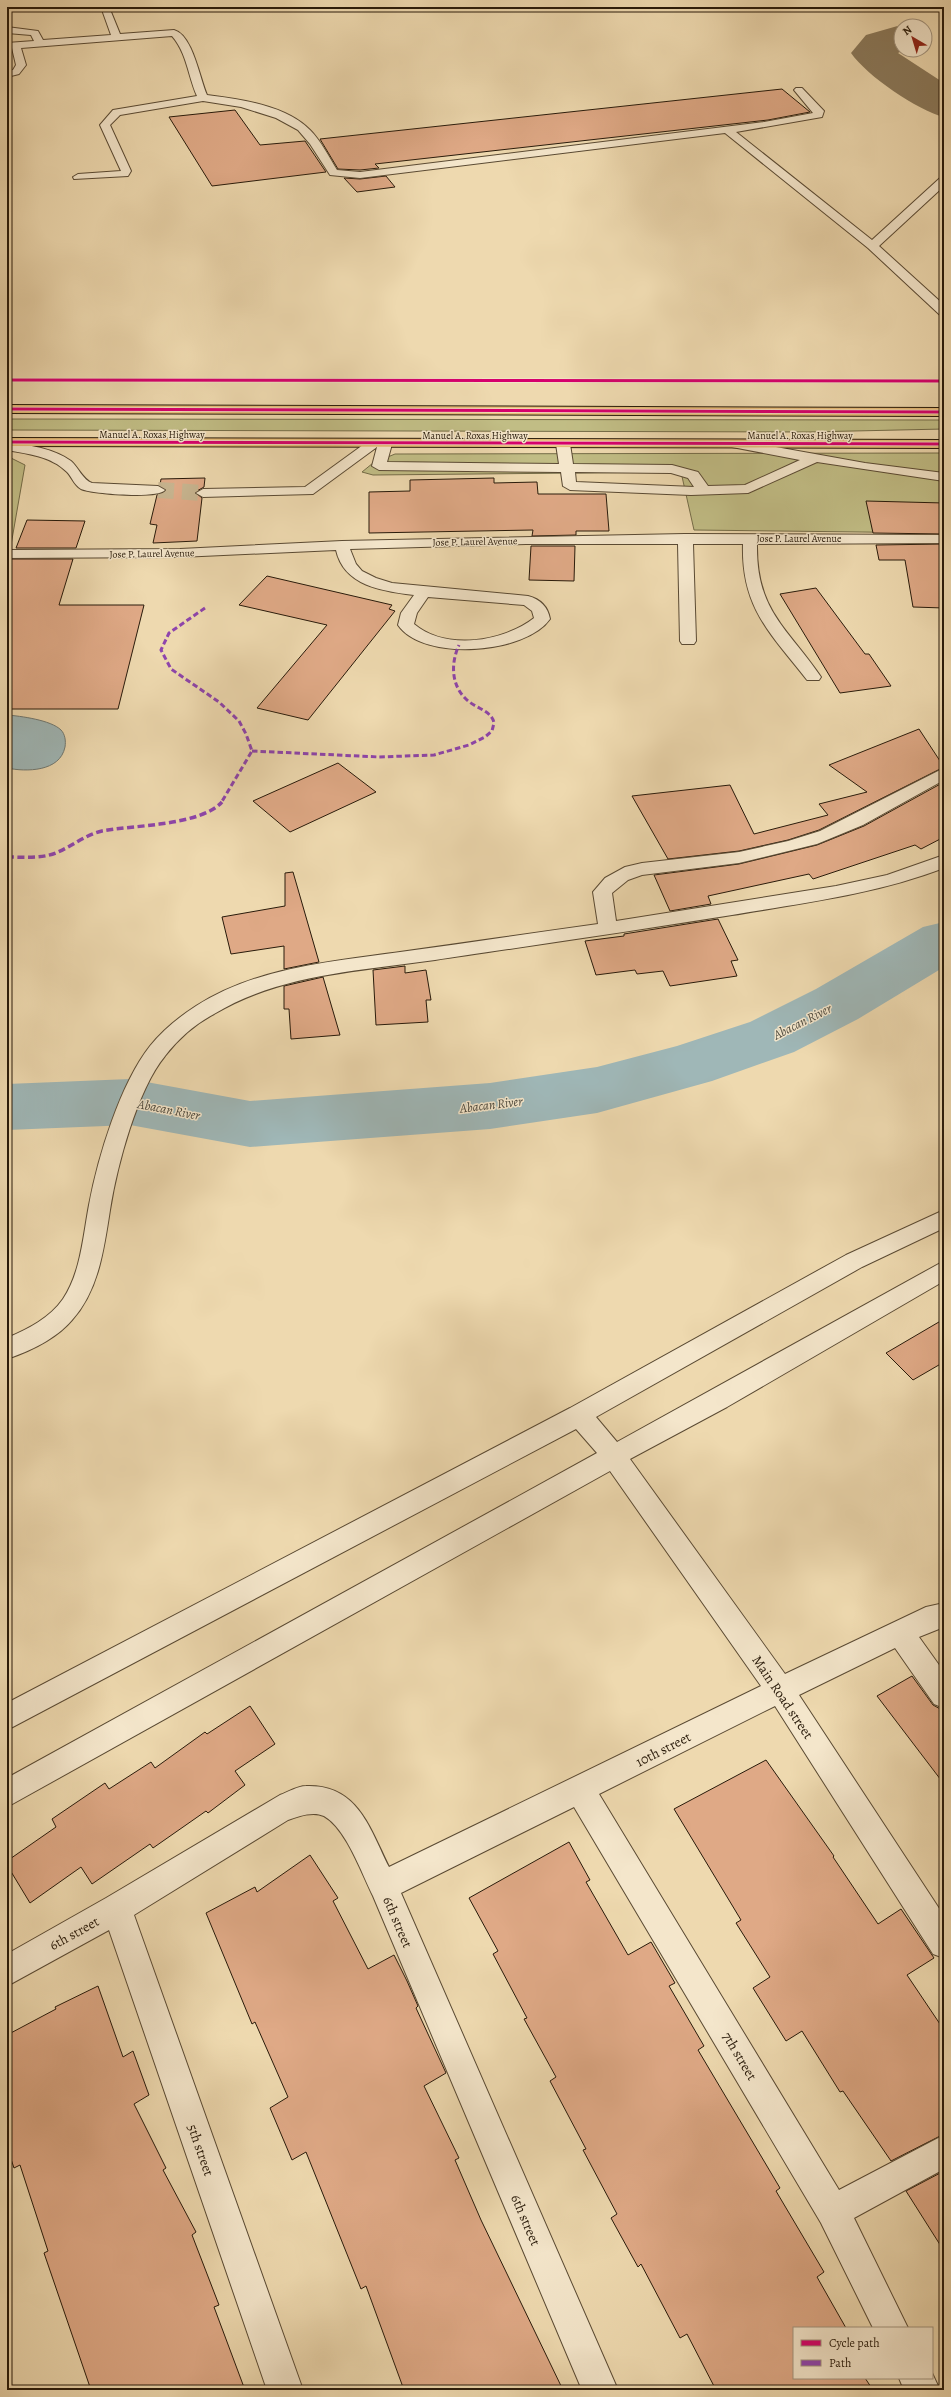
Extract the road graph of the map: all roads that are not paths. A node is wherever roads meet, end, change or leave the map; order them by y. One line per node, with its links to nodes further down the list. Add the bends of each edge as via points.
1 (104, 7): 3 (street)
2 (7, 30): 4 (street, via 35,33)
3 (116, 37): 4 (street); 8 (street, via 169,32 177,35 193,63)
4 (40, 43): 5 (street)
5 (12, 46): 6 (street, via 21,66 16,72)
6 (7, 74)
7 (799, 90): 9 (street, via 819,111 818,114 764,125)
8 (203, 98): 9 (street, via 246,105 285,118 303,129 334,173 344,175); 10 (street, via 117,112 105,124 126,171 124,174)
9 (726, 129): 12 (street)
10 (78, 177)
11 (942, 183): 12 (street)
12 (872, 246): 13 (street)
13 (944, 312)
14 (7, 409): 15 (main road, Manuel A. Roxas Highway)
15 (944, 412)
16 (7, 442): 17 (main road, Manuel A. Roxas Highway)
17 (378, 444): 18 (main road, Manuel A. Roxas Highway); 23 (street, via 379,466); 27 (street, via 308,491)
18 (562, 444): 19 (main road, Manuel A. Roxas Highway); 23 (street)
19 (737, 444): 20 (main road, Manuel A. Roxas Highway); 22 (street)
20 (944, 444)
21 (7, 446): 25 (street, via 39,451 56,458 70,467 85,485 100,489)
22 (815, 458): 24 (street, via 865,468); 26 (street, via 748,489)
23 (566, 467): 26 (street, via 672,469 693,475); 26 (street, via 570,486)
24 (944, 477)
25 (158, 490)
26 (704, 491)
27 (203, 493)
28 (685, 538): 29 (street, Jose P. Laurel Avenue); 31 (street, Jose P. Laurel Avenue); 34 (street)
29 (750, 538): 30 (street, Jose P. Laurel Avenue); 35 (street, via 751,574 760,609)
30 (944, 538)
31 (342, 545): 32 (street, Jose P. Laurel Avenue, via 180,553); 33 (street, via 344,557 350,567 368,580 382,585)
32 (7, 554)
33 (425, 591): 33 (street, via 528,601 542,612 542,619 534,628 511,636 459,645 440,644 414,634 406,625 409,613)
34 (688, 641)
35 (813, 677)
36 (944, 773): 38 (street, via 867,817 785,848 688,865 639,867 623,874 602,892)
37 (944, 861): 38 (street, via 887,879 828,893)
38 (608, 930): 41 (street, via 340,967 262,982 236,992 208,1008 174,1034 157,1051 130,1102 102,1191 90,1264 71,1306 53,1325)
39 (944, 1218): 42 (street, via 854,1261)
40 (944, 1270): 43 (street, via 827,1340)
41 (7, 1349)
42 (579, 1415): 43 (street, Main Road street); 48 (street)
43 (614, 1456): 46 (street, Main Road street); 50 (street)
44 (944, 1614): 45 (street, 10th street, via 934,1616)
45 (901, 1634): 46 (street, 10th street); 47 (street)
46 (780, 1690): 49 (street, 10th street); 53 (street, Main Road street)
47 (944, 1695)
48 (7, 1717)
49 (580, 1790): 51 (street, 10th street); 56 (street, 7th street)
50 (7, 1792)
51 (383, 1886): 52 (street, 6th street, via 350,1819 329,1802 305,1800 280,1809); 60 (street, 6th street)
52 (117, 1909): 54 (street, 6th street); 59 (street, 5th street)
53 (944, 1943)
54 (7, 1971)
55 (944, 2150): 56 (street)
56 (833, 2211): 57 (street, 7th street)
57 (891, 2327)
58 (916, 2379): 61 (street)
59 (285, 2390)
60 (600, 2390)
61 (922, 2390)

